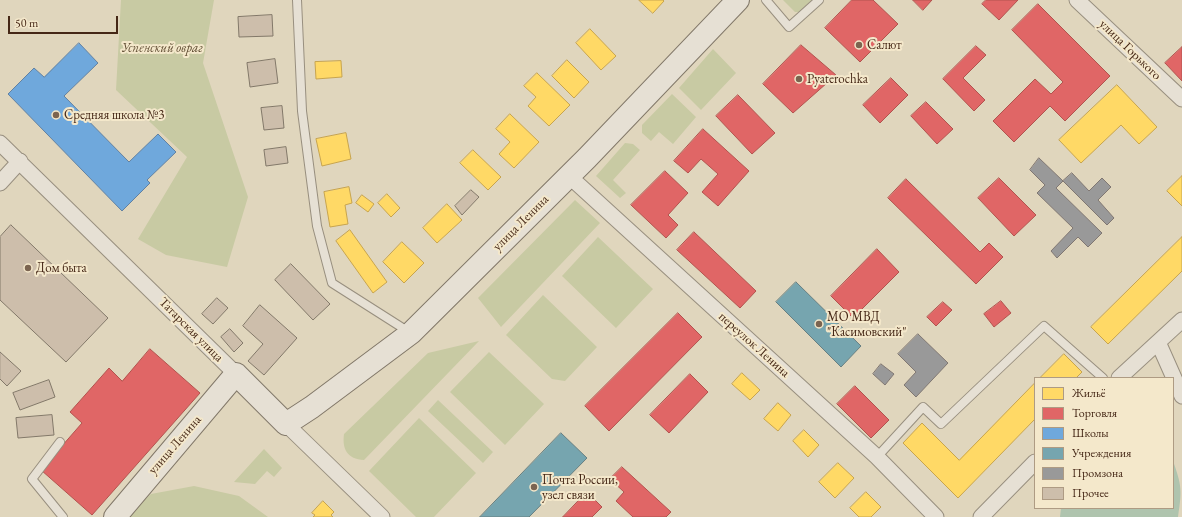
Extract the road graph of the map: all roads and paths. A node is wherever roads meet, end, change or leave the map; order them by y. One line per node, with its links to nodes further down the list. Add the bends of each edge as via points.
1 (297, 0): 12 (lane, via 303,118 317,226 332,283)
2 (738, 0): 9 (street, улица Ленина)
3 (766, 0): 4 (lane, via 789,28)
4 (819, 0)
5 (1078, 0): 6 (street, улица Горького)
6 (1182, 99)
7 (0, 143): 8 (street, Татарская улица)
8 (20, 162): 10 (street); 14 (street, Татарская улица)
9 (569, 176): 12 (street, улица Ленина); 22 (street, переулок Ленина)
10 (0, 183)
11 (1182, 320): 13 (street)
12 (411, 333): 20 (street, улица Ленина)
13 (1158, 342): 16 (street); 17 (street)
14 (236, 374): 20 (street, Татарская улица); 25 (street, улица Ленина)
15 (1102, 377): 22 (lane, via 1044,326 940,424 923,407)
16 (1120, 377)
17 (1174, 377)
18 (1174, 378): 19 (street)
19 (1182, 396)
20 (286, 424): 26 (street, Татарская улица)
21 (60, 442): 24 (lane, via 32,479)
22 (877, 457): 27 (street, переулок Ленина)
23 (1034, 463): 28 (street)
24 (63, 517)
25 (115, 517)
26 (382, 517)
27 (936, 517)
28 (981, 517)

